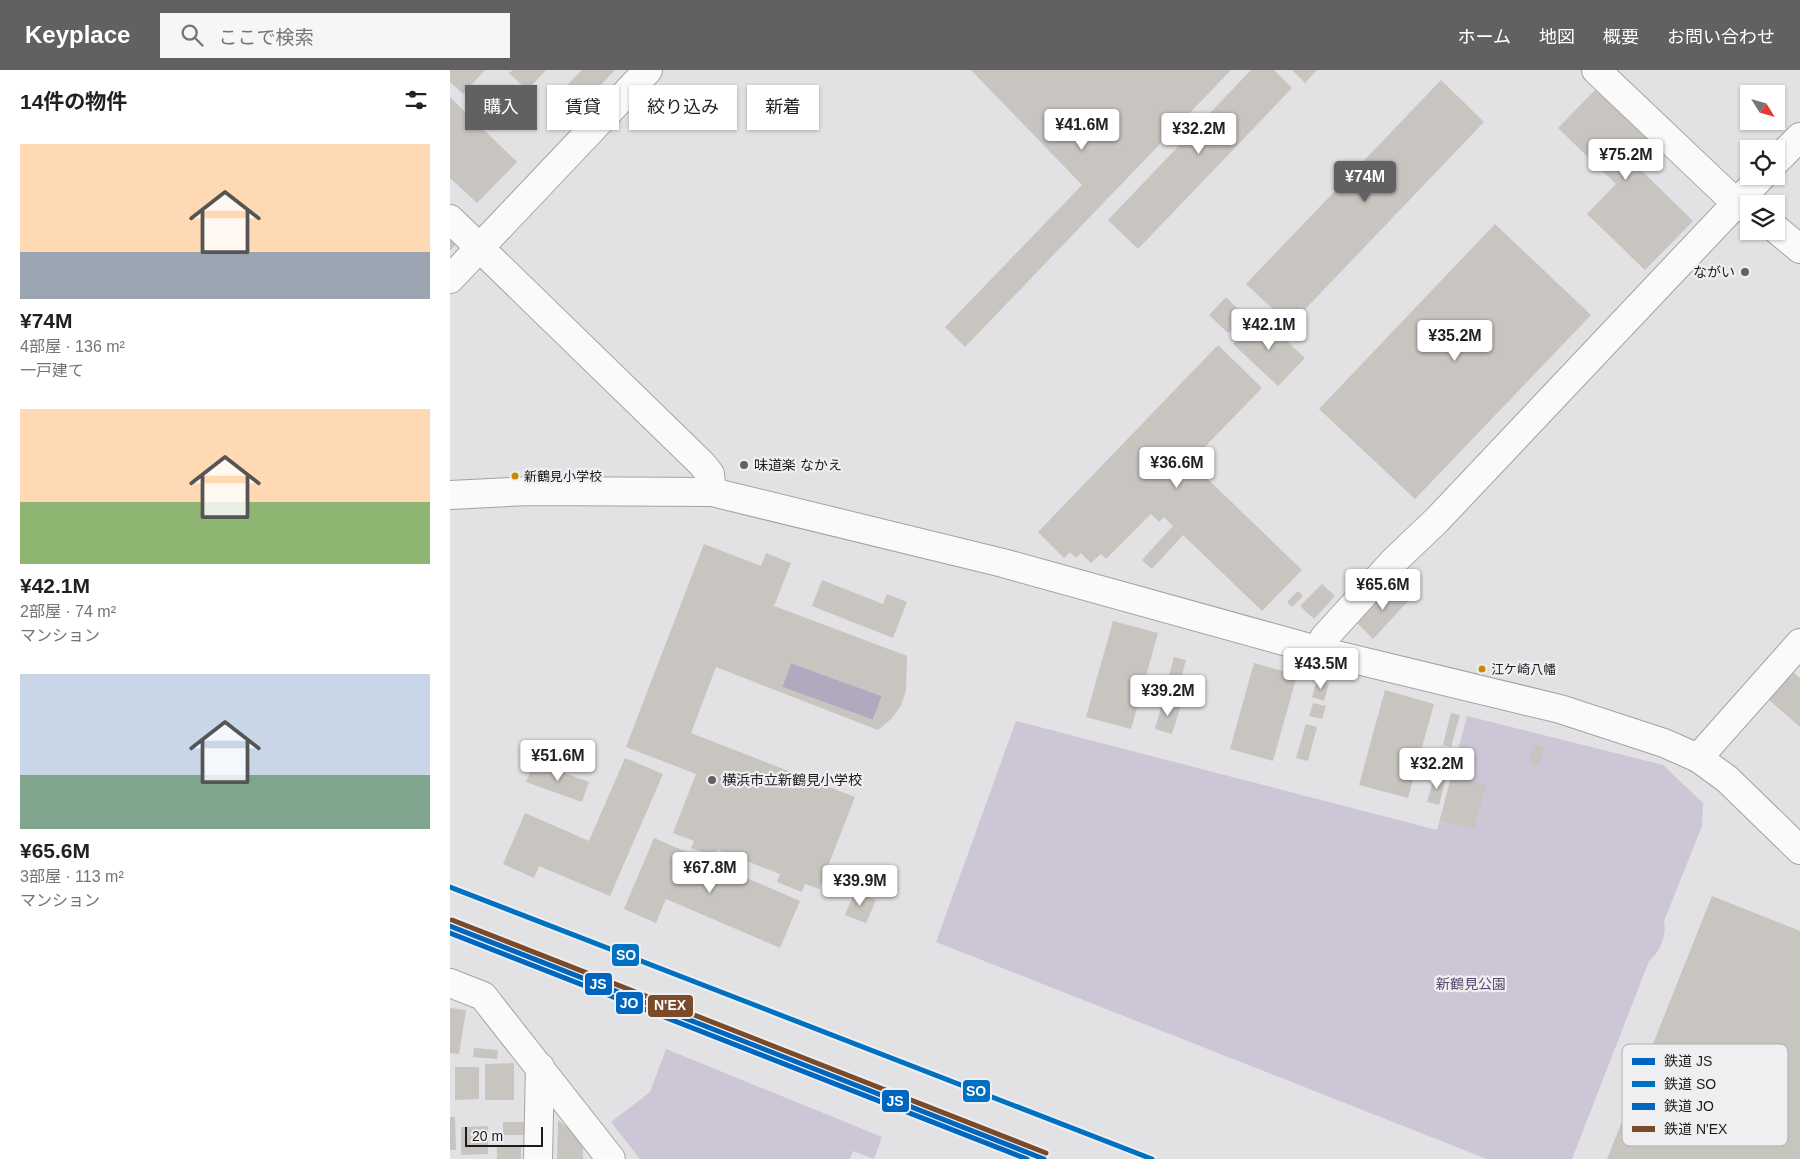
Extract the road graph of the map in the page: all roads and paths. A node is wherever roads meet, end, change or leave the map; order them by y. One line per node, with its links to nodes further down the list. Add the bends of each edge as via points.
1 (648, 70): 10 (street)
2 (1596, 70): 5 (street)
3 (1800, 137): 4 (street)
4 (1785, 153)
5 (1740, 203)
6 (1740, 209): 15 (street, via 1393,562 1324,638)
7 (450, 219): 10 (street)
8 (1785, 236): 9 (street)
9 (1800, 248)
10 (480, 249): 11 (street); 12 (street, via 702,464 710,474)
11 (450, 279)
12 (712, 492): 13 (street, via 529,491); 15 (street, via 1003,563)
13 (450, 495)
14 (1800, 643): 16 (street)
15 (1320, 651): 16 (street, via 1560,709 1664,743)
16 (1698, 758): 17 (street, via 1727,779)
17 (1800, 850)
18 (450, 983): 19 (street, via 483,996)
19 (540, 1068): 20 (street); 21 (street)
20 (538, 1159)
21 (611, 1159)

